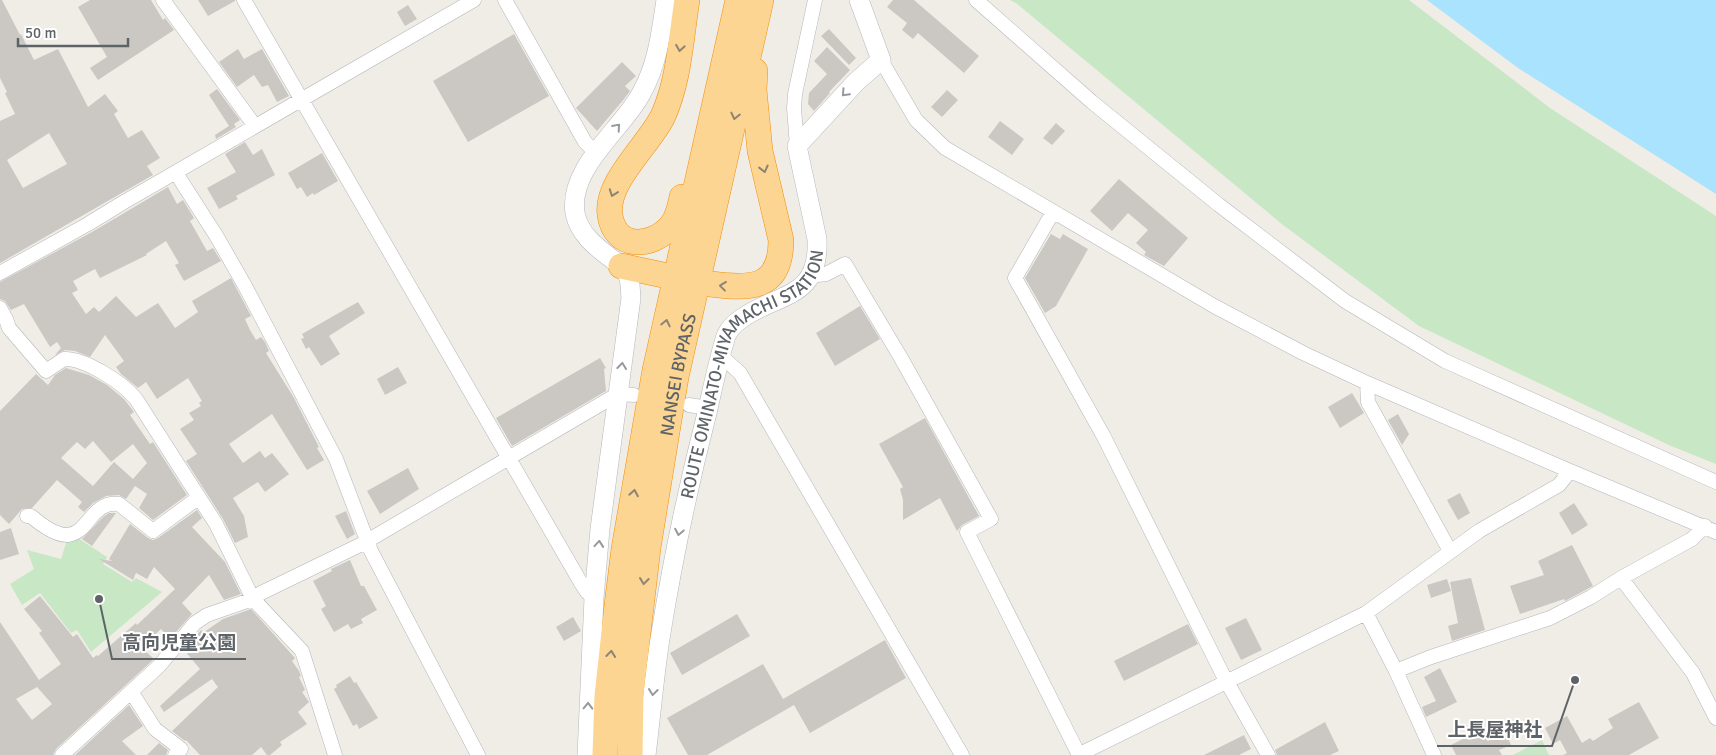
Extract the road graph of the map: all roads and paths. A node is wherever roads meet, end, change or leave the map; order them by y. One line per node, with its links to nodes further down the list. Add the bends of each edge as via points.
1 (163, 0): 16 (street)
2 (244, 0): 15 (street)
3 (474, 0): 15 (street)
4 (505, 0): 18 (street, via 585,142)
5 (666, 0): 18 (main road, one-way to 5, via 623,120 645,87 654,66)
6 (687, 0): 7 (highway, one-way to 7, via 668,104 653,134 617,184 610,203 611,222 628,240 646,242 660,236 672,225 679,212)
7 (728, 0)
8 (738, 0): 54 (highway, NANSEI BYPASS, one-way to 8, via 607,696 624,549 655,370)
9 (761, 0): 55 (highway, NANSEI BYPASS, one-way to 55, via 676,377 648,548 631,692)
10 (770, 0): 25 (highway, one-way to 25, via 755,69 754,90 760,151 781,251 774,271 764,282 749,287)
11 (815, 0): 17 (street, via 795,94)
12 (859, 0): 14 (main road)
13 (976, 0): 35 (street, via 1092,102 1345,301 1444,361)
14 (881, 60): 17 (main road, one-way to 17, via 856,82); 20 (street, via 916,120 940,143)
15 (301, 100): 16 (street); 33 (street)
16 (255, 126): 19 (street)
17 (797, 146): 24 (main road, ROUTE OMINATO-MIYAMACHI STATION, via 816,239 817,252)
18 (595, 152): 21 (main road, via 576,192 575,213 582,232 593,245)
19 (176, 173): 22 (street); 39 (street, via 217,237 336,459)
20 (1053, 212): 29 (street, via 1214,306); 46 (street, via 1015,278 1104,437)
21 (621, 266): 23 (highway); 30 (main road, one-way to 21, via 631,298 627,274)
22 (0, 273)
23 (664, 275)
24 (810, 276): 28 (main road, ROUTE OMINATO-MIYAMACHI STATION, via 793,293 736,323 727,333); 58 (street, via 826,274 844,264 901,358 991,519 968,532)
25 (710, 284)
26 (0, 308): 27 (street, via 6,319)
27 (4, 329): 36 (street, via 46,371 68,358 128,389)
28 (721, 356): 32 (main road, ROUTE OMINATO-MIYAMACHI STATION); 57 (street, via 740,372)
29 (1367, 383): 34 (street); 40 (street, via 1368,402)
30 (626, 395): 33 (street); 42 (main road, one-way to 30, via 600,529)
31 (689, 406): 32 (street)
32 (708, 408): 56 (main road, ROUTE OMINATO-MIYAMACHI STATION, one-way to 56, via 690,481 661,631)
33 (508, 460): 39 (street); 42 (street, via 581,583)
34 (1570, 471): 38 (street); 40 (street, via 1559,485)
35 (1716, 482)
36 (198, 498): 37 (street, via 153,531 119,504 113,503 101,506 82,530 70,535 44,527); 43 (street, via 216,524)
37 (27, 516)
38 (1710, 529): 41 (street)
39 (368, 540): 43 (street); 52 (street)
40 (1450, 551): 44 (street)
41 (1621, 578): 45 (street, via 1550,618); 48 (street, via 1692,673)
42 (594, 598): 53 (main road, one-way to 42)
43 (253, 599): 47 (street, via 207,615 195,623); 51 (street, via 302,651)
44 (1366, 613): 45 (street); 46 (street)
45 (1396, 671): 60 (street)
46 (1226, 681): 58 (street); 59 (street)
47 (132, 693): 49 (street); 50 (street, via 155,729 181,749)
48 (1716, 718)
49 (62, 755)
50 (175, 755)
51 (336, 755)
52 (478, 755)
53 (587, 755)
54 (604, 755)
55 (630, 755)
56 (646, 755)
57 (962, 755)
58 (1078, 755)
59 (1268, 755)
60 (1434, 755)

